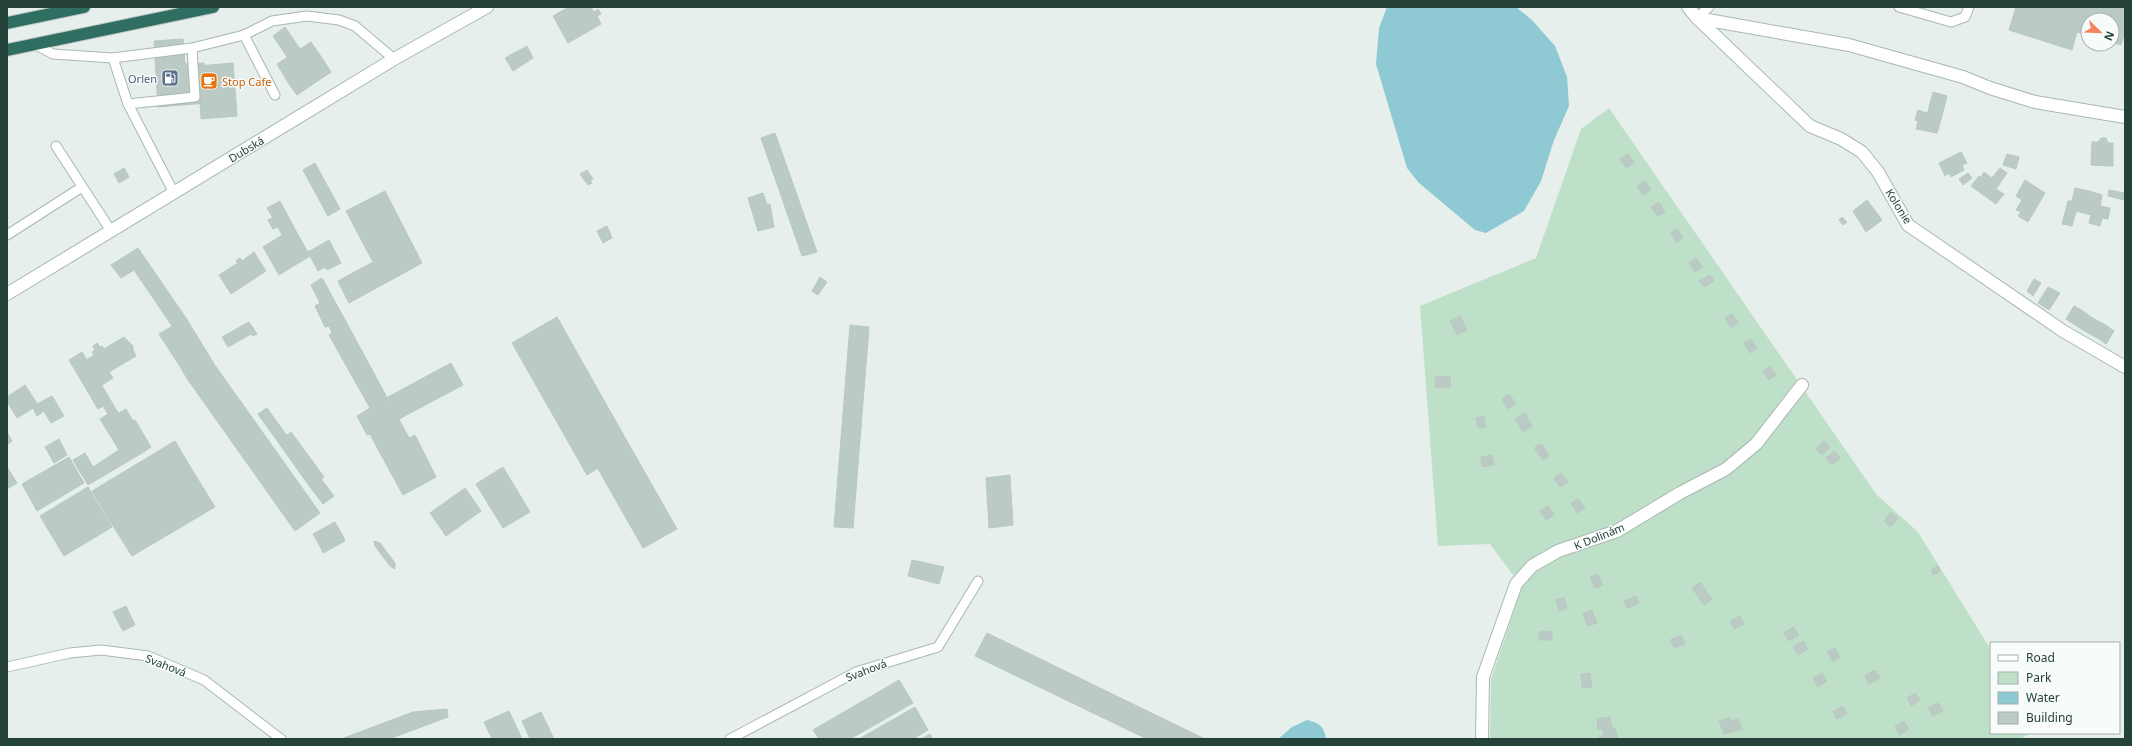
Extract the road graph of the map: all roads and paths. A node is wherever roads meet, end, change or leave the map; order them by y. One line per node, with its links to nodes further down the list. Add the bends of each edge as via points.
1 (213, 7): 11 (highway)
2 (487, 7): 15 (street, Dubská)
3 (1688, 7): 8 (street, Kolonie)
4 (1709, 7): 8 (lane)
5 (1899, 7): 6 (lane, via 1951,22 1965,18)
6 (1969, 7)
7 (79, 8): 9 (highway)
8 (1697, 18): 18 (street, via 1850,45 1963,77 2035,102); 25 (street, Kolonie, via 1810,126 1841,139 1862,152 1878,172 1908,225 2063,331)
9 (7, 23)
10 (244, 35): 12 (lane); 15 (lane, via 272,21 307,16 339,20 356,26); 16 (lane)
11 (34, 44): 13 (highway); 14 (lane, via 53,54)
12 (192, 48): 14 (lane); 17 (lane, via 195,97)
13 (7, 50)
14 (113, 58): 17 (lane)
15 (394, 59): 21 (street, Dubská)
16 (275, 95)
17 (128, 104): 21 (lane)
18 (2125, 117)
19 (56, 146): 20 (lane)
20 (82, 187): 22 (lane); 23 (lane)
21 (174, 193): 22 (street, Dubská)
22 (111, 231): 24 (street, Dubská)
23 (7, 236)
24 (7, 294)
25 (2125, 367)
26 (1802, 385): 31 (street, K Dolinám, via 1756,444 1726,469 1617,531 1558,552 1532,566 1516,584 1483,677)
27 (978, 581): 30 (lane, Svahová, via 938,647 856,672)
28 (7, 667): 29 (lane, Svahová, via 70,653 101,650 148,656 204,680)
29 (281, 739)
30 (730, 739)
31 (1482, 739)

